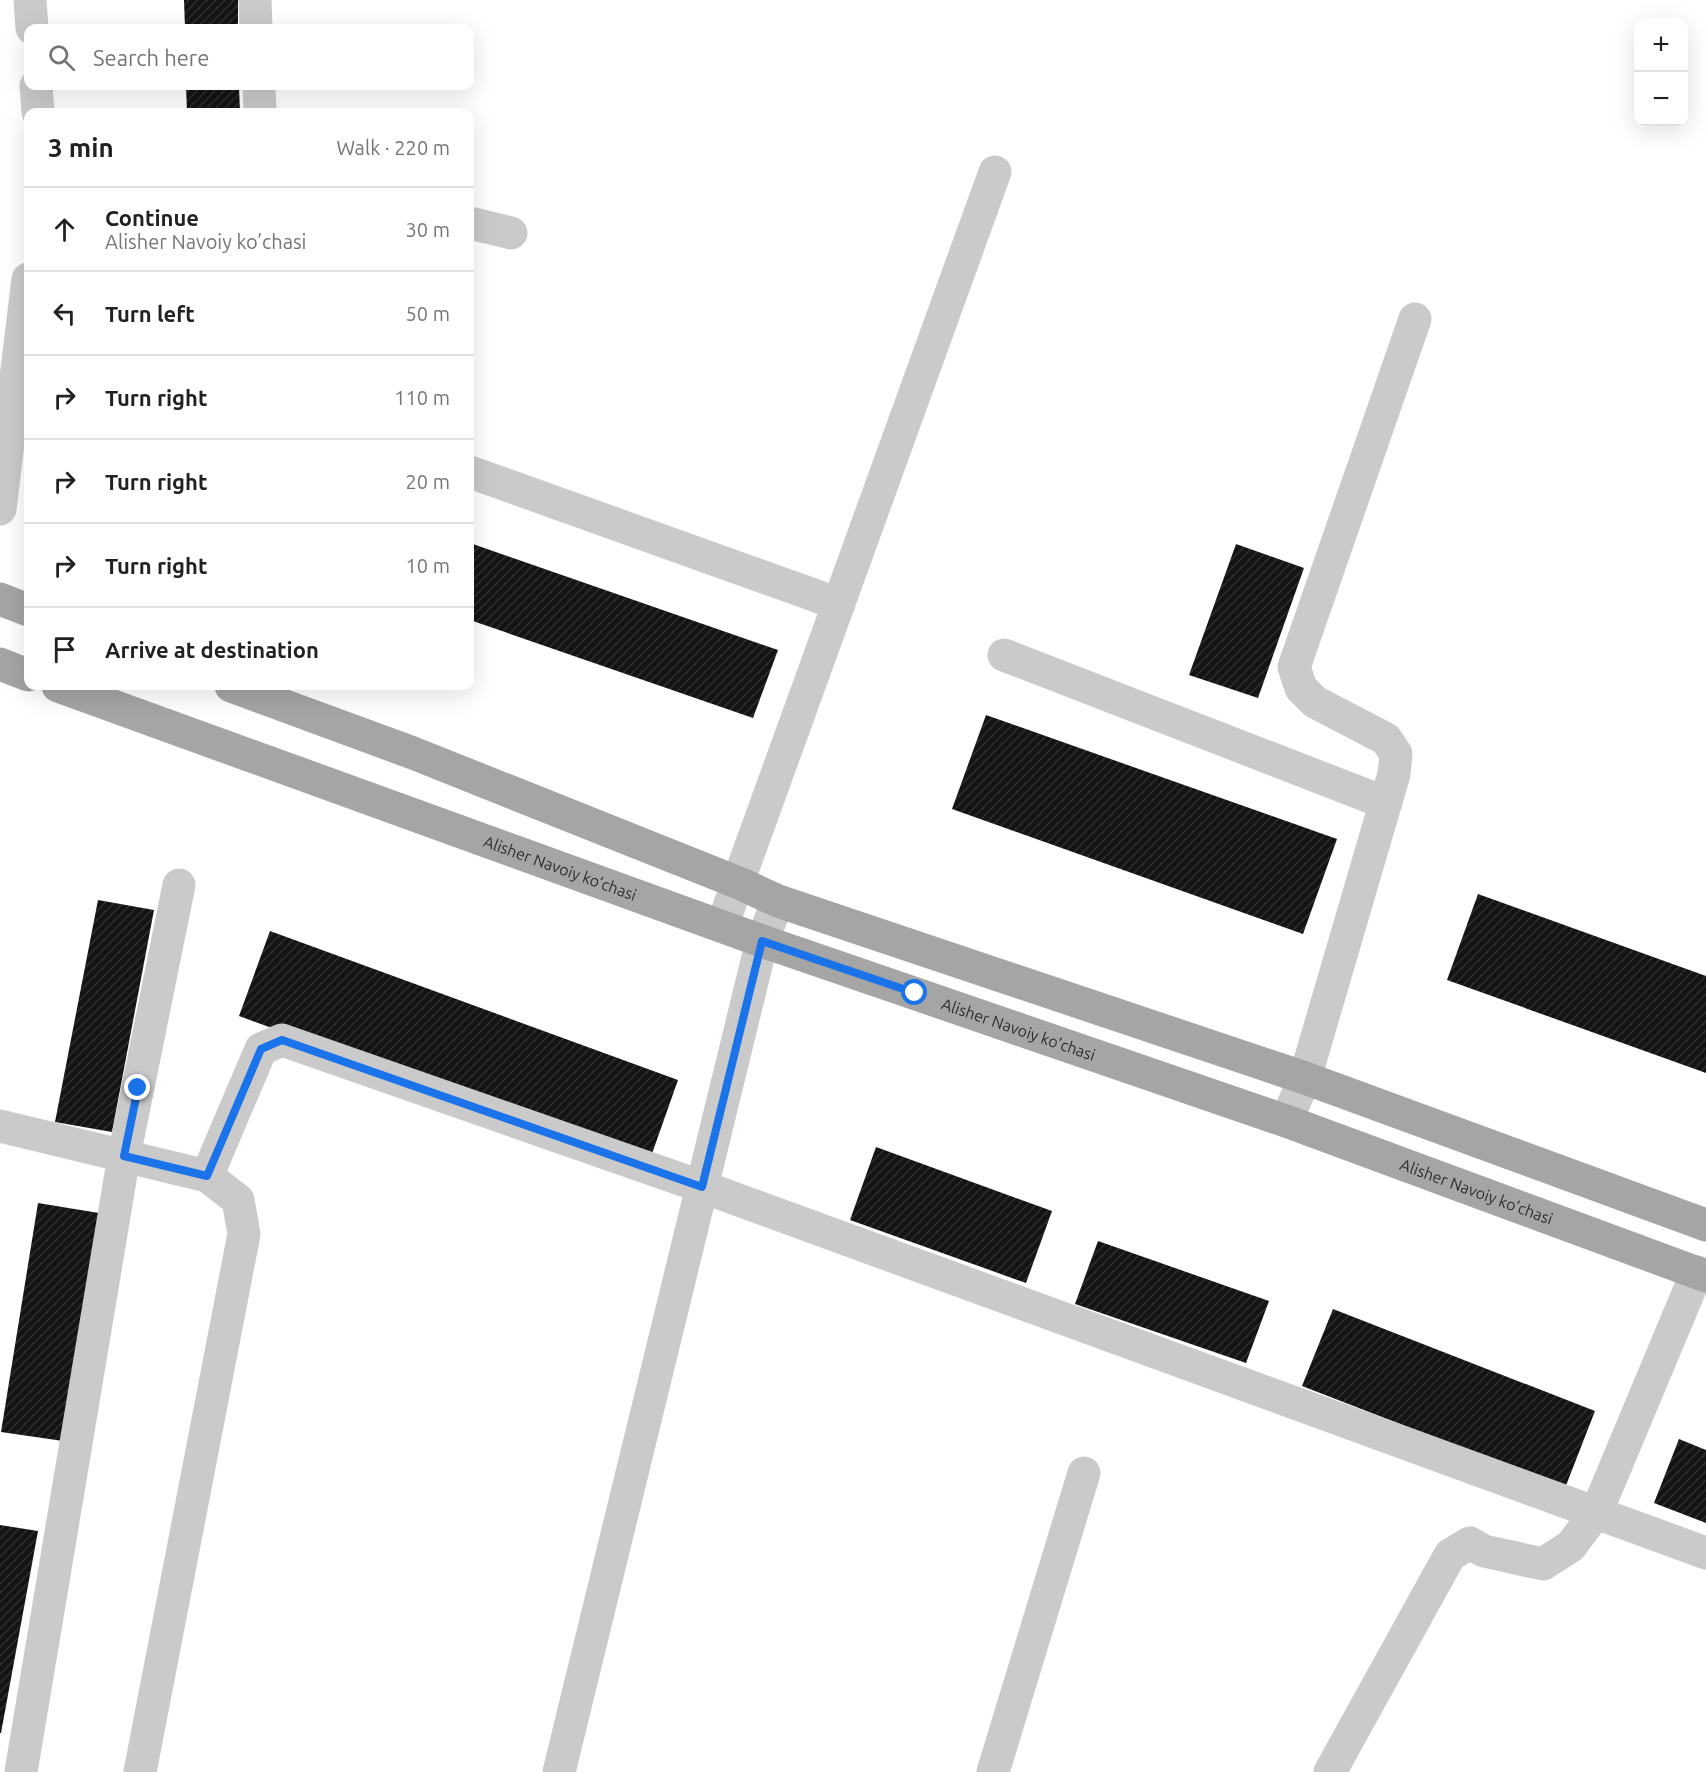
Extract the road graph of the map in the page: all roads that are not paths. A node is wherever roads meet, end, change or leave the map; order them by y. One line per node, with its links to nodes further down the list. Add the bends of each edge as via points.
1 (30, 0): 3 (street)
2 (255, 0): 4 (street)
3 (32, 24)
4 (256, 24)
5 (36, 90): 7 (street)
6 (259, 90): 8 (street)
7 (38, 108)
8 (260, 108)
9 (995, 172): 18 (street)
10 (474, 224): 11 (street)
11 (512, 233)
12 (24, 295): 14 (street)
13 (1414, 319): 25 (street, via 1294,668 1301,688 1315,702 1386,739 1396,754)
14 (10, 350): 16 (street)
15 (474, 473): 18 (street)
16 (0, 509)
17 (0, 599): 19 (main road)
18 (839, 604): 26 (street)
19 (24, 608)
20 (1004, 655): 25 (street)
21 (0, 664): 22 (main road)
22 (24, 673)
23 (69, 690): 29 (main road, Alisher Navoiy ko’chasi)
24 (242, 690): 26 (main road)
25 (1386, 803): 31 (street)
26 (739, 883): 28 (main road); 29 (street)
27 (179, 885): 34 (street)
28 (778, 901): 30 (street); 31 (main road)
29 (722, 927): 30 (main road, Alisher Navoiy ko’chasi)
30 (762, 941): 32 (main road, Alisher Navoiy ko’chasi); 36 (street)
31 (1305, 1078): 32 (street); 37 (main road)
32 (1286, 1121): 38 (main road, Alisher Navoiy ko’chasi)
33 (0, 1126): 34 (street)
34 (124, 1156): 35 (street); 42 (street)
35 (207, 1176): 36 (street, via 261,1049 282,1040); 43 (street, via 238,1200 244,1234)
36 (702, 1187): 40 (street); 44 (street)
37 (1706, 1225)
38 (1701, 1274): 40 (street)
39 (1084, 1473): 45 (street)
40 (1597, 1511): 41 (street); 46 (street, via 1571,1546 1543,1564 1484,1551 1470,1543 1450,1555)
41 (1706, 1553)
42 (21, 1772)
43 (140, 1772)
44 (559, 1772)
45 (993, 1772)
46 (1330, 1772)

